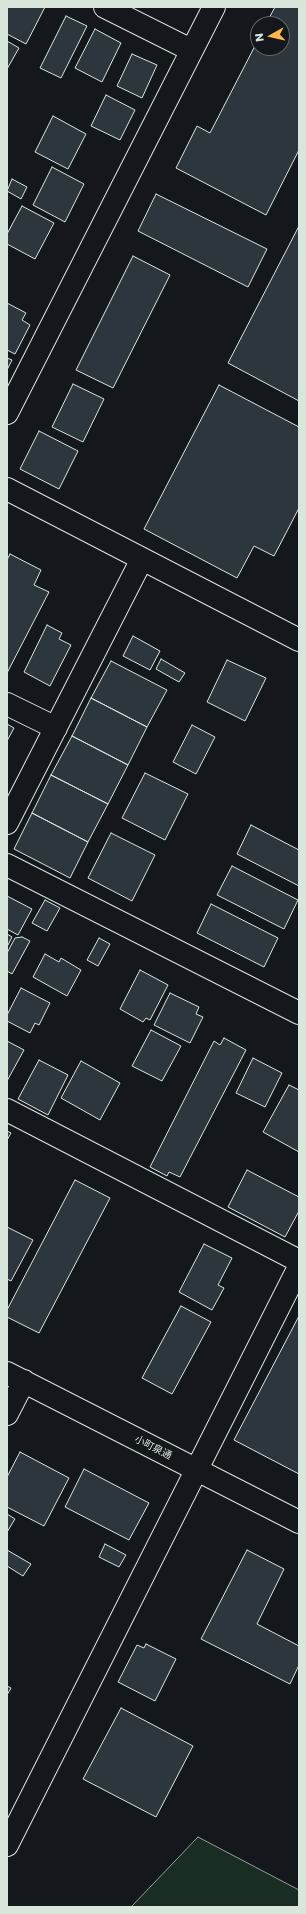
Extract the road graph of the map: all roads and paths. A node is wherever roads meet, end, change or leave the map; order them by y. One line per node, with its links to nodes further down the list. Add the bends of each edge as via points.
1 (105, 7): 3 (street)
2 (214, 7): 3 (street)
3 (191, 50): 4 (street)
4 (7, 413)
5 (7, 489): 6 (street)
6 (142, 559): 7 (street); 9 (street)
7 (299, 640)
8 (7, 704): 9 (street)
9 (56, 728): 10 (street)
10 (7, 823)
11 (7, 865): 12 (street)
12 (299, 1013)
13 (7, 1110): 14 (street)
14 (299, 1261)
15 (299, 1268): 18 (street)
16 (15, 1377): 17 (street); 18 (street, 小町泉通)
17 (7, 1414)
18 (196, 1469): 19 (street, 小町泉通); 20 (street)
19 (299, 1522)
20 (7, 1844)

